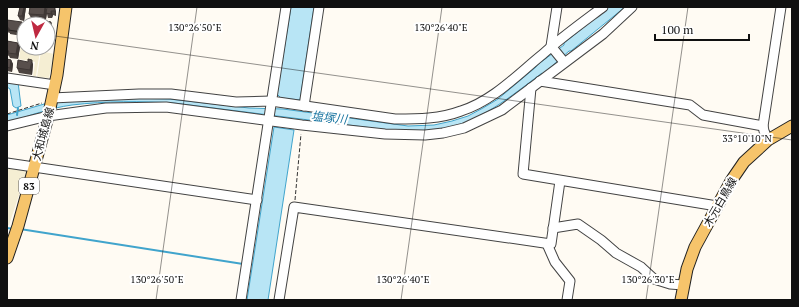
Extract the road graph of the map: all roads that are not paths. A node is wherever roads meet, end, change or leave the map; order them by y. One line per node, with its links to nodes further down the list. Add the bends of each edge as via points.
1 (66, 7): 12 (main road, 大和城島線 / 83)
2 (286, 7): 14 (street)
3 (320, 7): 16 (street)
4 (557, 7): 8 (street)
5 (603, 7): 8 (street)
6 (632, 7): 9 (street, via 603,34)
7 (781, 7): 19 (street)
8 (552, 48): 9 (street); 16 (street, via 481,103 441,117 395,118)
9 (564, 62): 11 (street)
10 (7, 78): 12 (street)
11 (540, 81): 13 (street); 19 (street, via 690,105 703,115)
12 (55, 85): 15 (main road, 大和城島線 / 83)
13 (531, 88): 17 (street, via 502,110 464,128 425,135 397,135); 24 (street, via 523,174)
14 (271, 100): 15 (street, via 236,102 163,94); 16 (street); 17 (street)
15 (50, 106): 17 (street, via 166,107); 18 (street); 23 (main road, 大和城島線 / 83)
16 (304, 106)
17 (268, 121): 25 (street)
18 (7, 126)
19 (763, 126): 21 (street)
20 (792, 126): 21 (main road, 木元白鳥線)
21 (768, 140): 26 (main road, 木元白鳥線, via 744,162)
22 (7, 163): 23 (street)
23 (34, 167): 25 (street); 29 (main road, 大和城島線 / 83)
24 (560, 181): 26 (street); 27 (street)
25 (257, 200): 31 (street)
26 (717, 206): 30 (main road, 木元白鳥線, via 695,247)
27 (553, 228): 28 (street, via 551,244); 30 (street, via 578,224 616,253 642,267 654,279)
28 (547, 244): 32 (street, via 294,207); 33 (street, via 555,262 570,281)
29 (7, 258)
30 (683, 285): 34 (main road, 木元白鳥線)
31 (241, 300)
32 (279, 300)
33 (567, 300)
34 (681, 300)

